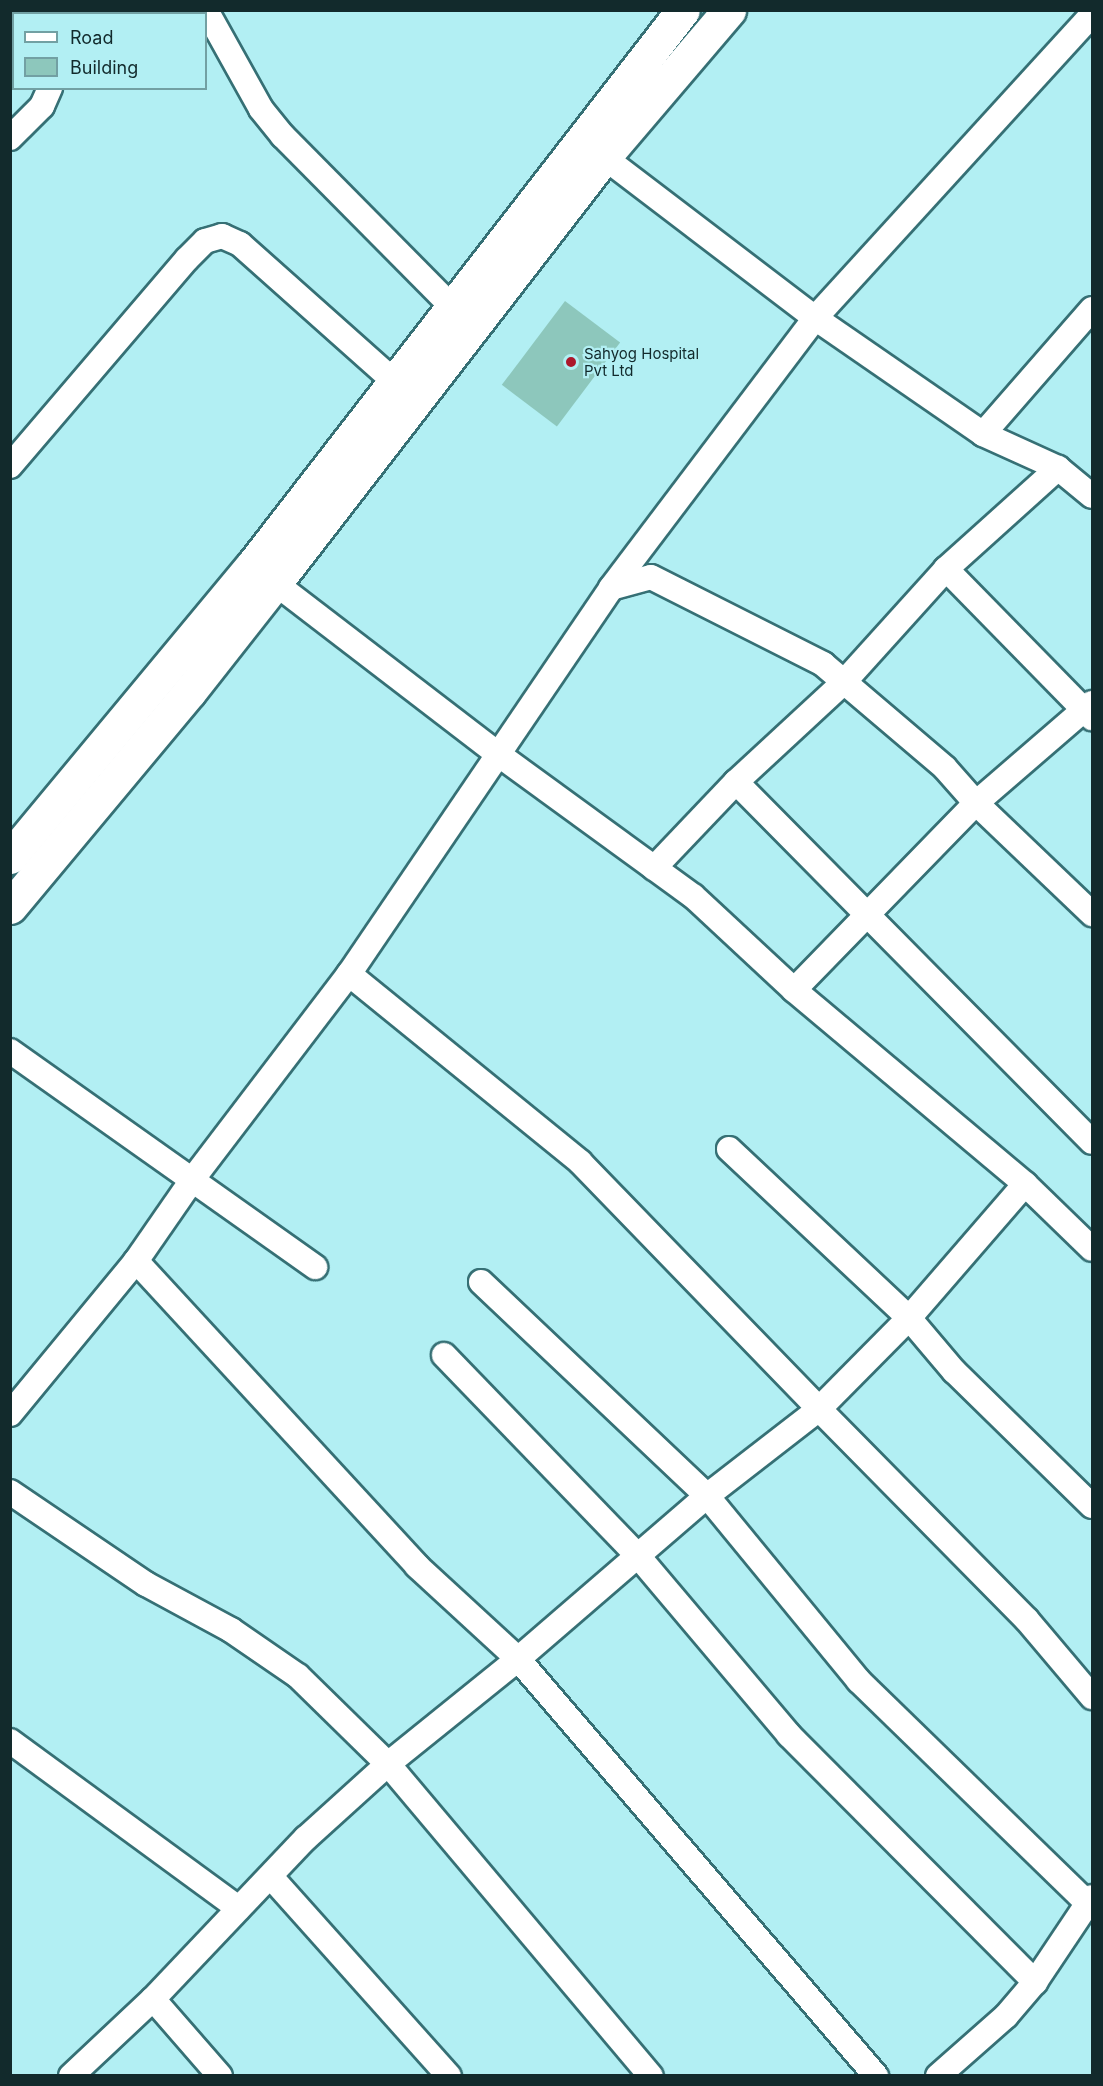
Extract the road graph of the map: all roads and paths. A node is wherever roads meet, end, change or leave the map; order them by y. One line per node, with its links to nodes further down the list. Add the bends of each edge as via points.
1 (206, 10): 8 (street, via 261,109 283,136)
2 (683, 10): 7 (main road, via 630,82)
3 (729, 10): 7 (main road)
4 (1092, 15): 10 (street)
5 (49, 90): 6 (street, via 42,106)
6 (10, 138)
7 (592, 149): 8 (main road); 10 (street); 17 (main road)
8 (451, 306): 11 (main road)
9 (1092, 309): 12 (street)
10 (815, 318): 12 (street); 18 (street)
11 (394, 381): 13 (street, via 240,244 222,236 205,241 187,259); 17 (main road)
12 (983, 434): 14 (street)
13 (10, 466)
14 (1058, 468): 15 (street); 16 (street)
15 (1092, 496)
16 (946, 569): 19 (street); 20 (street)
17 (264, 575): 21 (street); 24 (main road); 26 (main road, via 190,691)
18 (611, 588): 19 (street, via 651,577 823,664); 21 (street)
19 (844, 682): 22 (street); 23 (street, via 945,768)
20 (1090, 710): 23 (street)
21 (498, 754): 25 (street); 29 (street)
22 (736, 782): 25 (street); 27 (street)
23 (976, 803): 27 (street); 28 (street)
24 (10, 858)
25 (654, 868): 30 (street, via 693,897)
26 (10, 907)
27 (869, 914): 30 (street); 32 (street)
28 (1092, 914)
29 (349, 974): 34 (street); 42 (street, via 580,1161)
30 (794, 990): 35 (street)
31 (10, 1051): 34 (street)
32 (1092, 1142)
33 (729, 1149): 40 (street)
34 (192, 1180): 37 (street); 38 (street)
35 (1024, 1184): 36 (street); 40 (street)
36 (1092, 1249)
37 (136, 1261): 43 (street); 48 (street, via 417,1566)
38 (315, 1267)
39 (481, 1282): 45 (street)
40 (909, 1318): 42 (street); 46 (street, via 954,1371)
41 (444, 1354): 47 (street)
42 (819, 1410): 45 (street); 49 (street, via 1027,1620)
43 (10, 1414)
44 (10, 1492): 51 (street, via 146,1584 261,1648 298,1676)
45 (707, 1496): 47 (street); 53 (street, via 859,1682)
46 (1092, 1506)
47 (638, 1556): 48 (street); 55 (street, via 789,1735)
48 (518, 1659): 51 (street); 62 (street)
49 (1092, 1697)
50 (10, 1741): 54 (street)
51 (388, 1764): 52 (street, via 306,1838); 61 (street)
52 (271, 1877): 54 (street); 60 (street)
53 (1090, 1900): 55 (street)
54 (238, 1908): 56 (street)
55 (1035, 1982): 57 (street, via 1006,2016)
56 (153, 1999): 58 (street); 59 (street)
57 (939, 2075)
58 (71, 2076)
59 (220, 2076)
60 (449, 2076)
61 (651, 2076)
62 (876, 2076)

